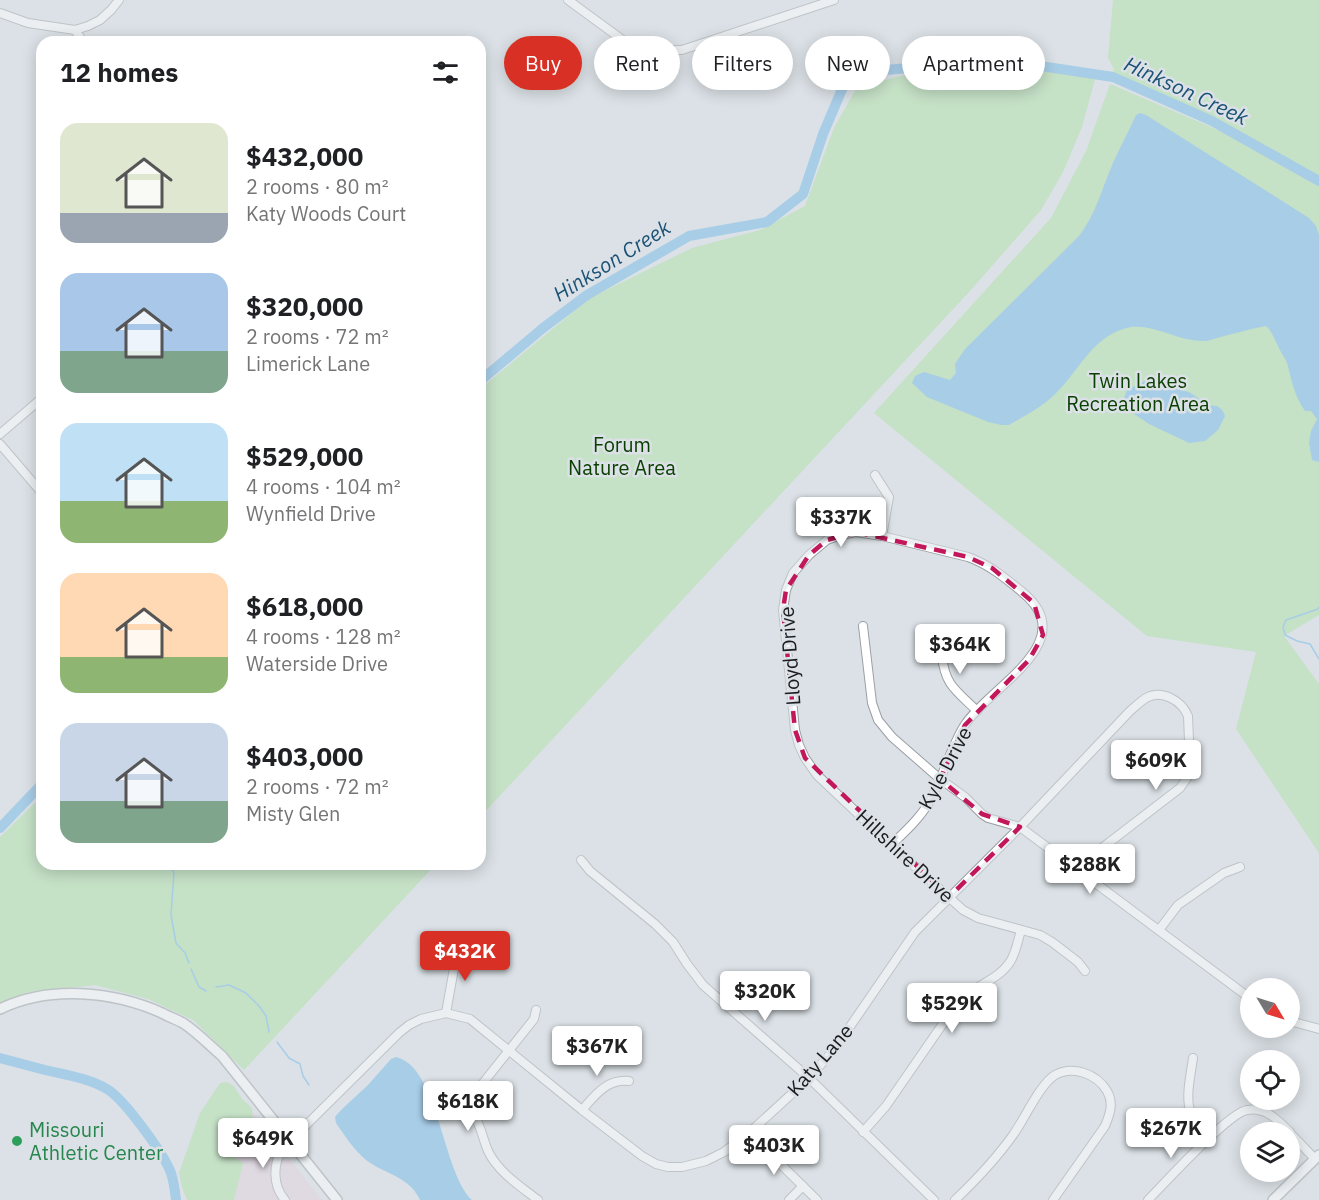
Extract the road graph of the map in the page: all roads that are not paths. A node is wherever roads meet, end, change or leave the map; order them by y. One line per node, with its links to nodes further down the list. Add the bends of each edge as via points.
1 (119, 0): 5 (street, via 99,20)
2 (568, 0): 3 (street, via 624,41 654,50 682,50)
3 (834, 0)
4 (0, 13): 5 (street, via 28,23)
5 (75, 30): 6 (street)
6 (79, 36)
7 (36, 403): 8 (street)
8 (0, 434)
9 (0, 444): 11 (street)
10 (875, 475): 12 (street, via 889,497)
11 (36, 486)
12 (882, 536): 15 (street, Lloyd Drive, via 968,556 992,568 1034,603 1041,616); 17 (street, Lloyd Drive, via 856,532 827,540 793,573 786,590 783,610 795,730)
13 (863, 626): 18 (street, via 872,703 878,720)
14 (946, 633): 16 (street, via 941,643 946,678)
15 (1043, 635): 16 (street, Kyle Drive, via 1029,660)
16 (977, 711): 18 (street, Kyle Drive, via 965,725)
17 (805, 758): 20 (street, Hillshire Drive, via 817,775)
18 (940, 779): 19 (street, via 988,818); 20 (street, Kyle Drive, via 923,812)
19 (1020, 827): 23 (street); 23 (street, Katy Lane, via 1148,696 1159,694 1177,701 1188,716 1190,765 1180,788); 24 (street, Katy Lane)
20 (891, 846): 24 (street, Hillshire Drive)
21 (581, 860): 37 (street, via 673,942 703,985)
22 (1240, 867): 26 (street, via 1224,873 1178,905)
23 (1076, 868): 26 (street)
24 (949, 897): 25 (street, Hillshire Drive, via 978,918); 37 (street, Katy Lane, via 915,932 837,1045)
25 (1021, 930): 28 (street, Hillshire Drive, via 1052,942); 41 (street, via 1010,963 961,1000)
26 (1159, 930): 29 (street)
27 (458, 946): 32 (street)
28 (1085, 971)
29 (1240, 991)
30 (0, 1009): 44 (street, via 39,996 69,994 100,995 151,1008 182,1023 222,1056)
31 (536, 1011): 35 (street, via 534,1019)
32 (446, 1013): 35 (street, Katy Lane, via 470,1019); 44 (street, via 409,1024)
33 (1300, 1023): 34 (street)
34 (1318, 1027)
35 (508, 1050): 39 (street, Katy Lane); 50 (street, via 479,1088 473,1111 488,1152 510,1178)
36 (1193, 1058): 43 (street, via 1190,1113)
37 (809, 1078): 41 (street); 42 (street, Katy Lane)
38 (629, 1081): 39 (street, via 617,1080 603,1088)
39 (582, 1110): 42 (street, Katy Lane, via 642,1156 668,1167 706,1161)
40 (1280, 1122): 43 (street, via 1272,1114 1246,1110 1236,1113)
41 (863, 1132): 53 (street)
42 (749, 1133): 47 (street)
43 (1211, 1136): 56 (street)
44 (289, 1141): 48 (street, via 279,1154 275,1172 276,1184); 49 (street)
45 (1300, 1142): 46 (street)
46 (1317, 1157): 57 (street)
47 (803, 1186): 51 (street); 52 (street)
48 (285, 1200)
49 (337, 1200)
50 (538, 1200)
51 (789, 1200)
52 (817, 1200)
53 (934, 1200)
54 (955, 1200): 55 (street, via 1014,1135 1048,1082 1068,1071 1077,1071 1099,1081 1111,1102 1110,1112 1105,1126)
55 (1053, 1200)
56 (1148, 1200)
57 (1273, 1200)

